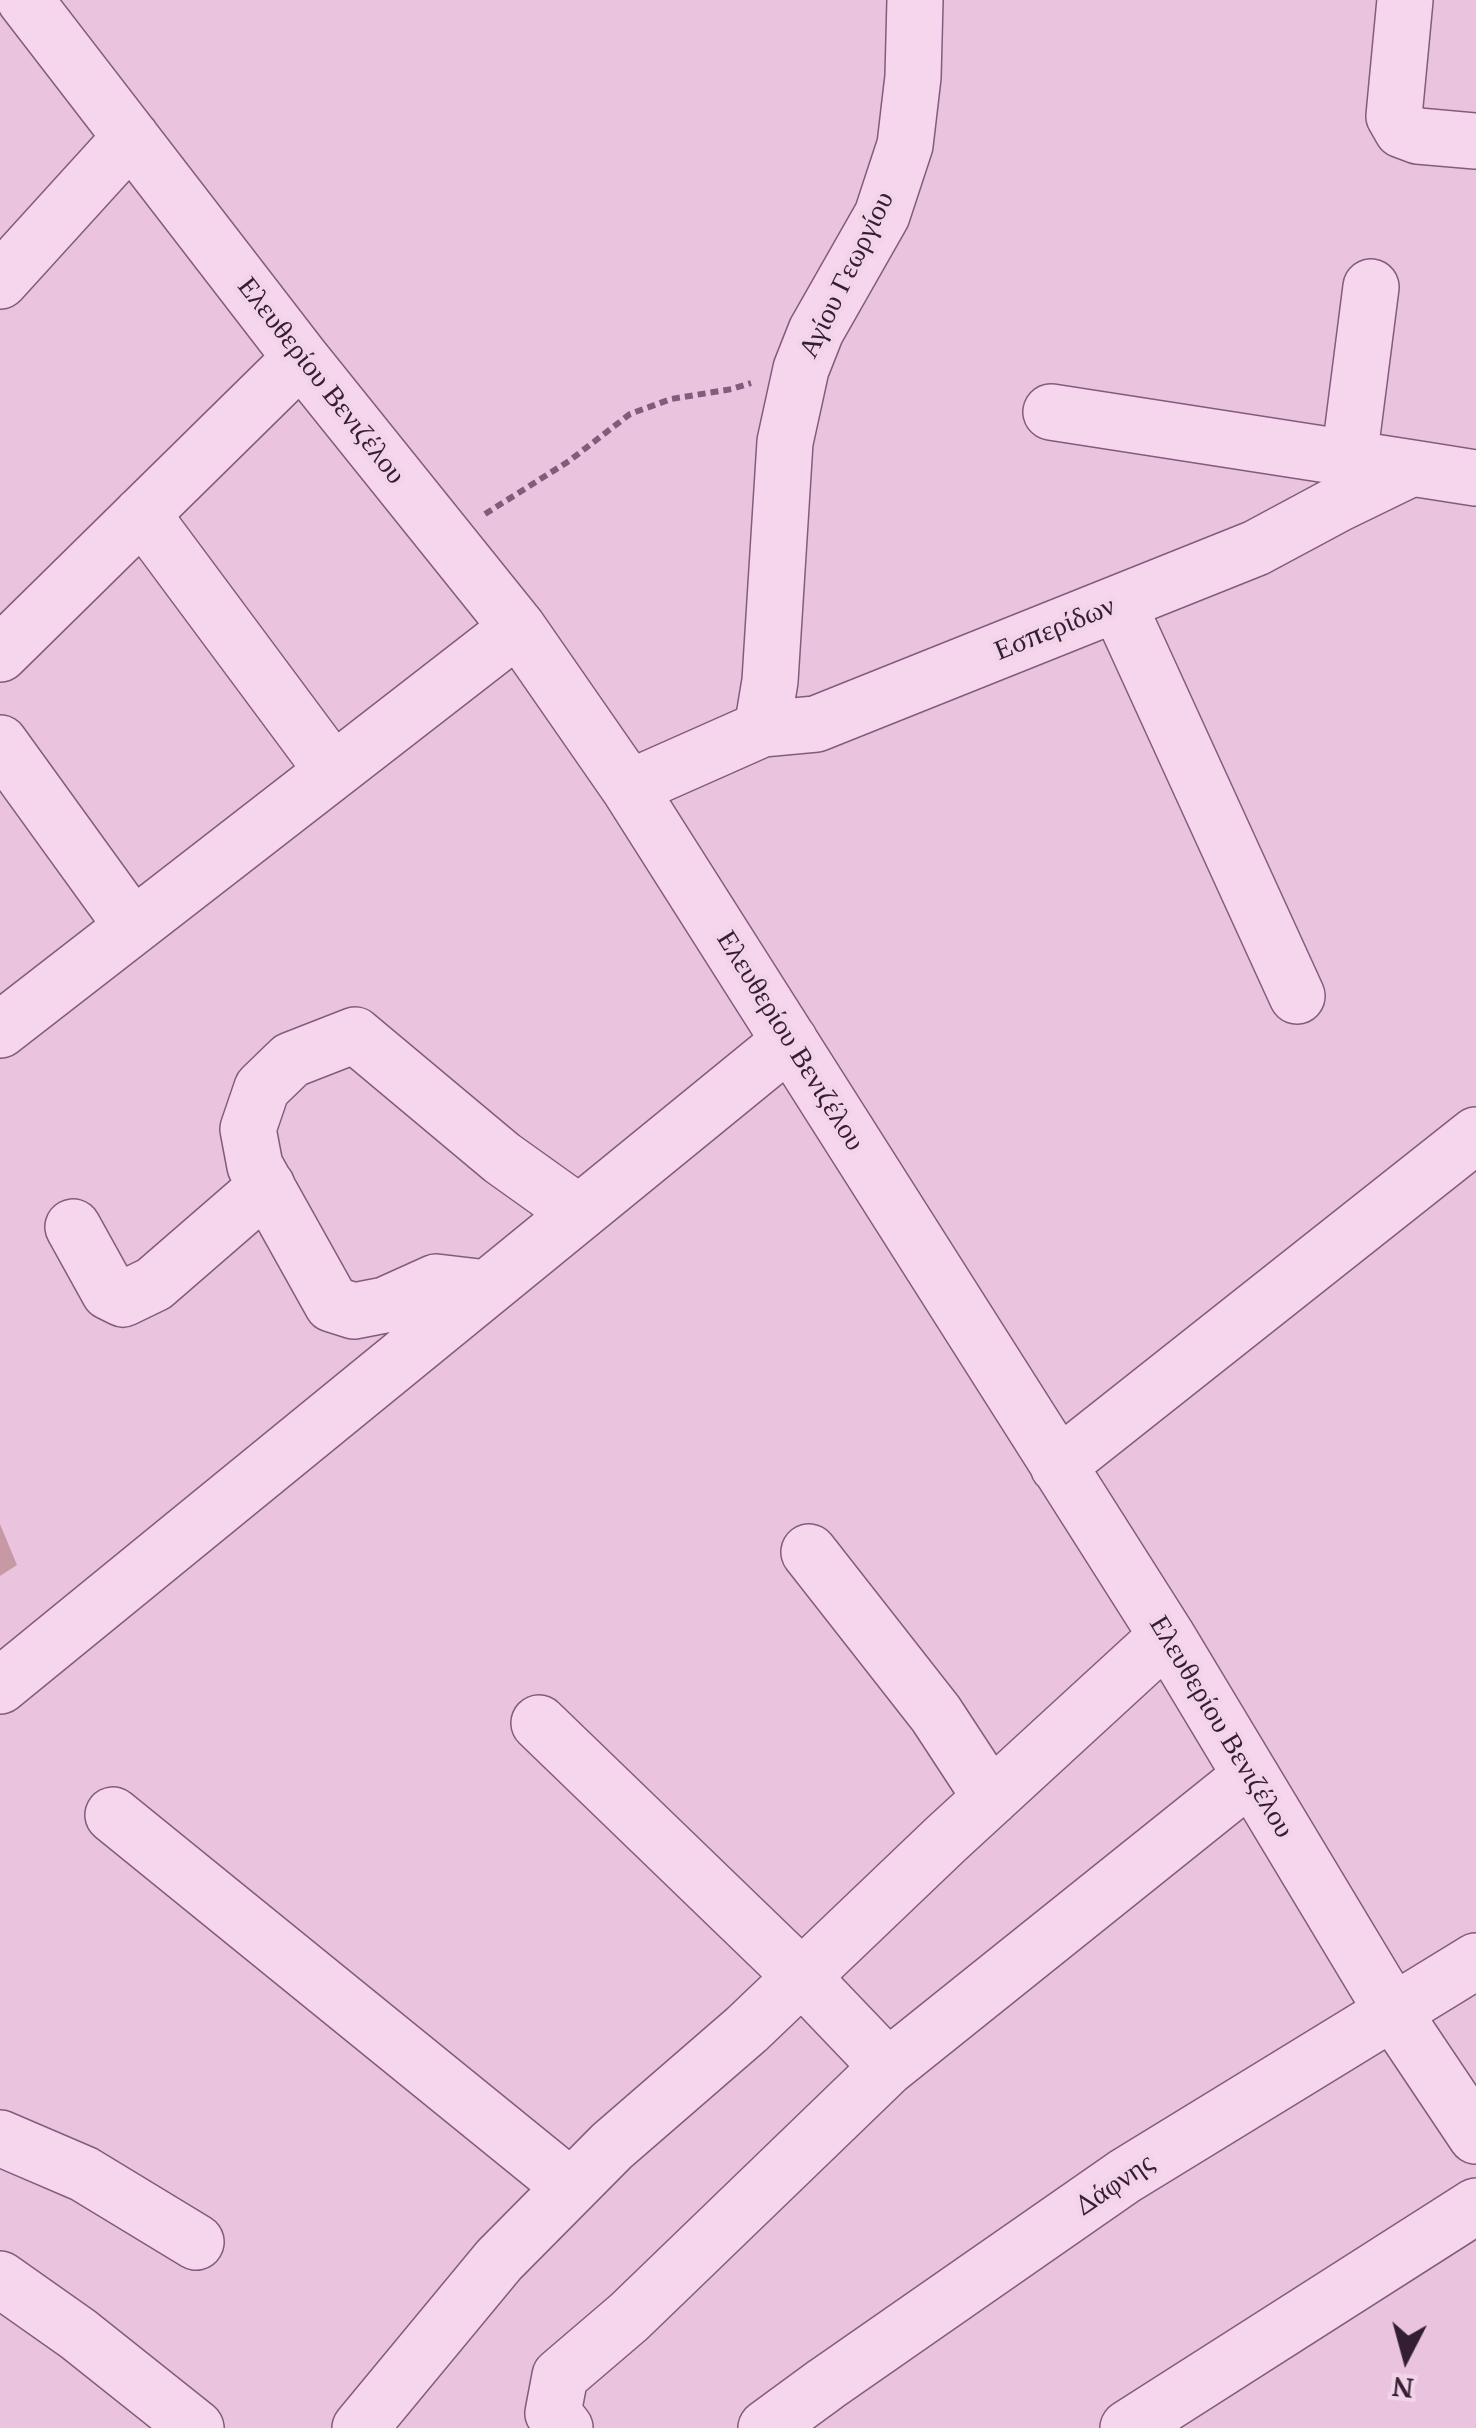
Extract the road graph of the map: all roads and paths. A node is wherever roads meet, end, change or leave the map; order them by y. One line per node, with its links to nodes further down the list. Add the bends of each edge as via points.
1 (25, 0): 4 (street, Ελευθερίου Βενιζέλου)
2 (914, 0): 9 (street, Αγίου Γεωργίου, via 905,146 882,215)
3 (1404, 0): 5 (street, via 1394,116 1402,130 1418,136)
4 (131, 136): 6 (street); 8 (street, Ελευθερίου Βενιζέλου)
5 (1476, 141)
6 (0, 281)
7 (1370, 286): 11 (street)
8 (301, 358): 14 (street); 15 (street, Ελευθερίου Βενιζέλου)
9 (800, 369): 15 (path, via 630,414); 19 (street, Αγίου Γεωργίου, via 784,442)
10 (1050, 412): 11 (street)
11 (1350, 459): 12 (street)
12 (1412, 468): 13 (street); 16 (street, Εσπερίδων, via 1256,548)
13 (1476, 478)
14 (142, 514): 18 (street); 21 (street)
15 (447, 539): 17 (street, Ελευθερίου Βενιζέλου)
16 (1118, 604): 19 (street, Εσπερίδων, via 816,724); 24 (street)
17 (518, 628): 21 (street); 22 (street, Ελευθερίου Βενιζέλου)
18 (0, 654)
19 (762, 730): 22 (street, Εσπερίδων)
20 (0, 743): 23 (street)
21 (333, 771): 23 (street)
22 (628, 788): 26 (street, Ελευθερίου Βενιζέλου)
23 (133, 927): 25 (street)
24 (1296, 996)
25 (0, 1030)
26 (790, 1040): 29 (street); 32 (street, Ελευθερίου Βενιζέλου)
27 (1476, 1135): 32 (street)
28 (267, 1186): 29 (street, via 248,1129 262,1088 291,1060 355,1035); 30 (street, via 154,1284 123,1299 109,1292); 31 (street, via 332,1304 354,1311 385,1305 436,1282)
29 (579, 1213): 31 (street)
30 (73, 1226)
31 (487, 1288): 35 (street)
32 (1058, 1466): 34 (street, Ελευθερίου Βενιζέλου)
33 (809, 1552): 38 (street, via 936,1714)
34 (1167, 1636): 37 (street, Ελευθερίου Βενιζέλου); 38 (street)
35 (0, 1686)
36 (539, 1723): 41 (street)
37 (1251, 1776): 42 (street, Ελευθερίου Βενιζέλου); 43 (street)
38 (990, 1798): 41 (street)
39 (113, 1814): 46 (street)
40 (1476, 1960): 42 (street, Δάφνης)
41 (802, 1976): 43 (street); 46 (street)
42 (1393, 2012): 44 (street, Ελευθερίου Βενιζέλου); 53 (street, Δάφνης, via 1125,2176)
43 (888, 2067): 52 (street, via 560,2376 553,2412)
44 (1476, 2136)
45 (0, 2138): 48 (street, via 84,2174)
46 (571, 2187): 51 (street, via 499,2260)
47 (1476, 2206): 54 (street)
48 (196, 2242)
49 (0, 2279): 50 (street)
50 (196, 2428)
51 (360, 2428)
52 (565, 2428)
53 (766, 2428)
54 (1128, 2428)

